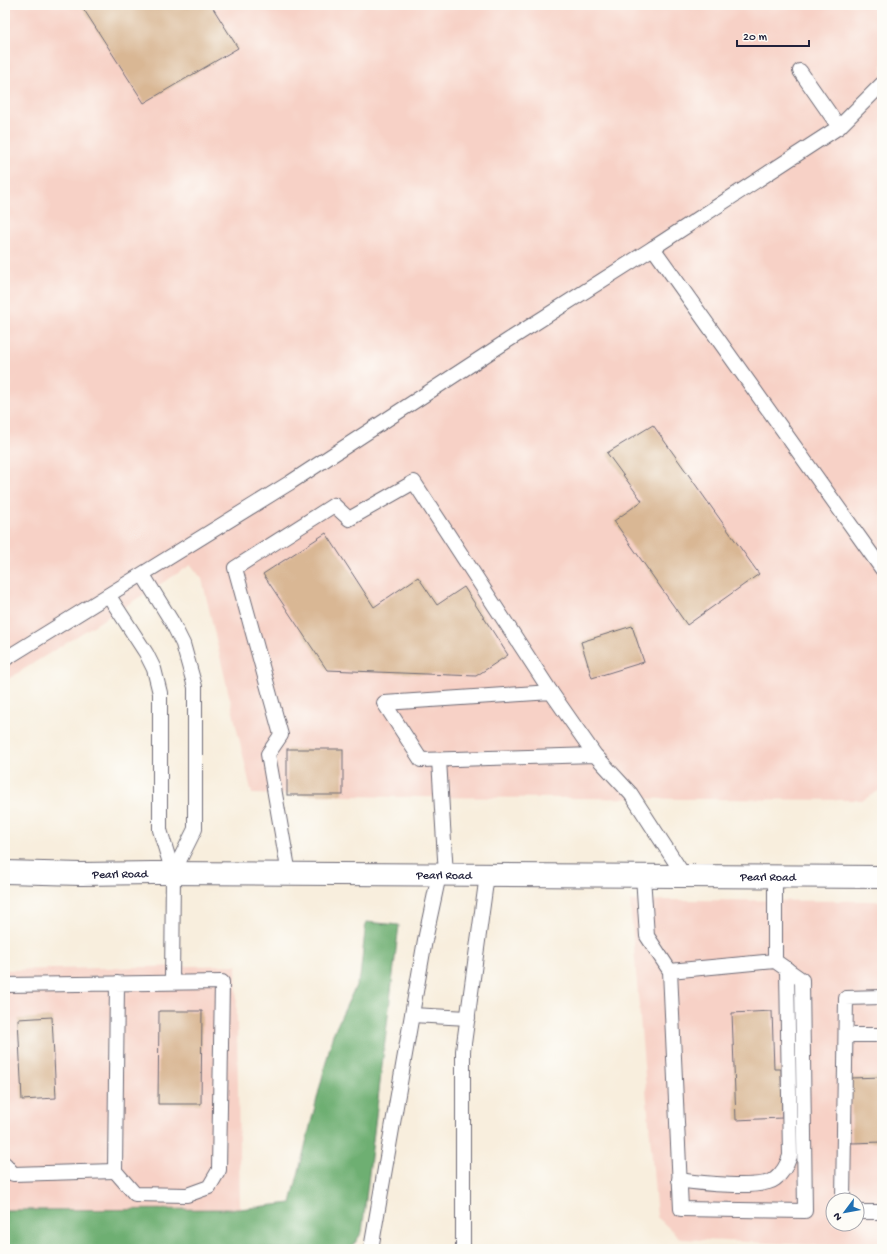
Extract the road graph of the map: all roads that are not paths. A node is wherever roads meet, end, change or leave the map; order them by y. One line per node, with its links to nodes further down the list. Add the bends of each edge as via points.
1 (800, 71): 3 (lane)
2 (882, 84): 3 (lane)
3 (839, 127): 4 (lane)
4 (653, 248): 5 (lane); 6 (lane)
5 (882, 568)
6 (143, 575): 7 (lane); 13 (lane, via 183,644 195,687 195,829)
7 (109, 596): 8 (lane); 13 (lane, via 146,653 159,687 160,830)
8 (5, 659)
9 (551, 692): 10 (lane); 11 (lane, via 384,703 421,760); 14 (lane, via 414,482 349,519 334,505 235,568 281,735 268,754)
10 (596, 755): 11 (lane); 18 (lane, via 631,794)
11 (439, 760): 15 (lane)
12 (5, 872): 13 (main road, Pearl Road)
13 (173, 873): 14 (main road, Pearl Road); 24 (lane)
14 (289, 874): 15 (main road, Pearl Road)
15 (443, 875): 16 (main road, Pearl Road); 28 (lane, via 425,940)
16 (488, 875): 17 (main road, Pearl Road); 29 (lane)
17 (643, 876): 18 (main road, Pearl Road); 23 (lane, via 647,936)
18 (685, 877): 19 (main road, Pearl Road)
19 (775, 877): 20 (main road, Pearl Road); 21 (lane)
20 (882, 877)
21 (775, 961): 22 (lane); 23 (lane)
22 (787, 969): 34 (lane, via 790,1156 785,1169 775,1180 765,1184 706,1184); 34 (lane, via 802,980 805,1211 681,1209)
23 (670, 970): 34 (lane)
24 (172, 982): 25 (lane); 33 (lane, via 222,982 219,1170 209,1187 187,1195 135,1194)
25 (117, 983): 26 (lane); 33 (lane)
26 (5, 985)
27 (882, 997): 30 (lane, via 846,998)
28 (412, 1015): 29 (lane); 38 (lane)
29 (468, 1018): 39 (lane, via 463,1052)
30 (846, 1035): 31 (lane); 35 (lane)
31 (882, 1035)
32 (5, 1164): 33 (lane, via 13,1174)
33 (115, 1171)
34 (680, 1180)
35 (843, 1192)
36 (865, 1212): 37 (lane)
37 (882, 1212)
38 (371, 1249)
39 (462, 1249)

